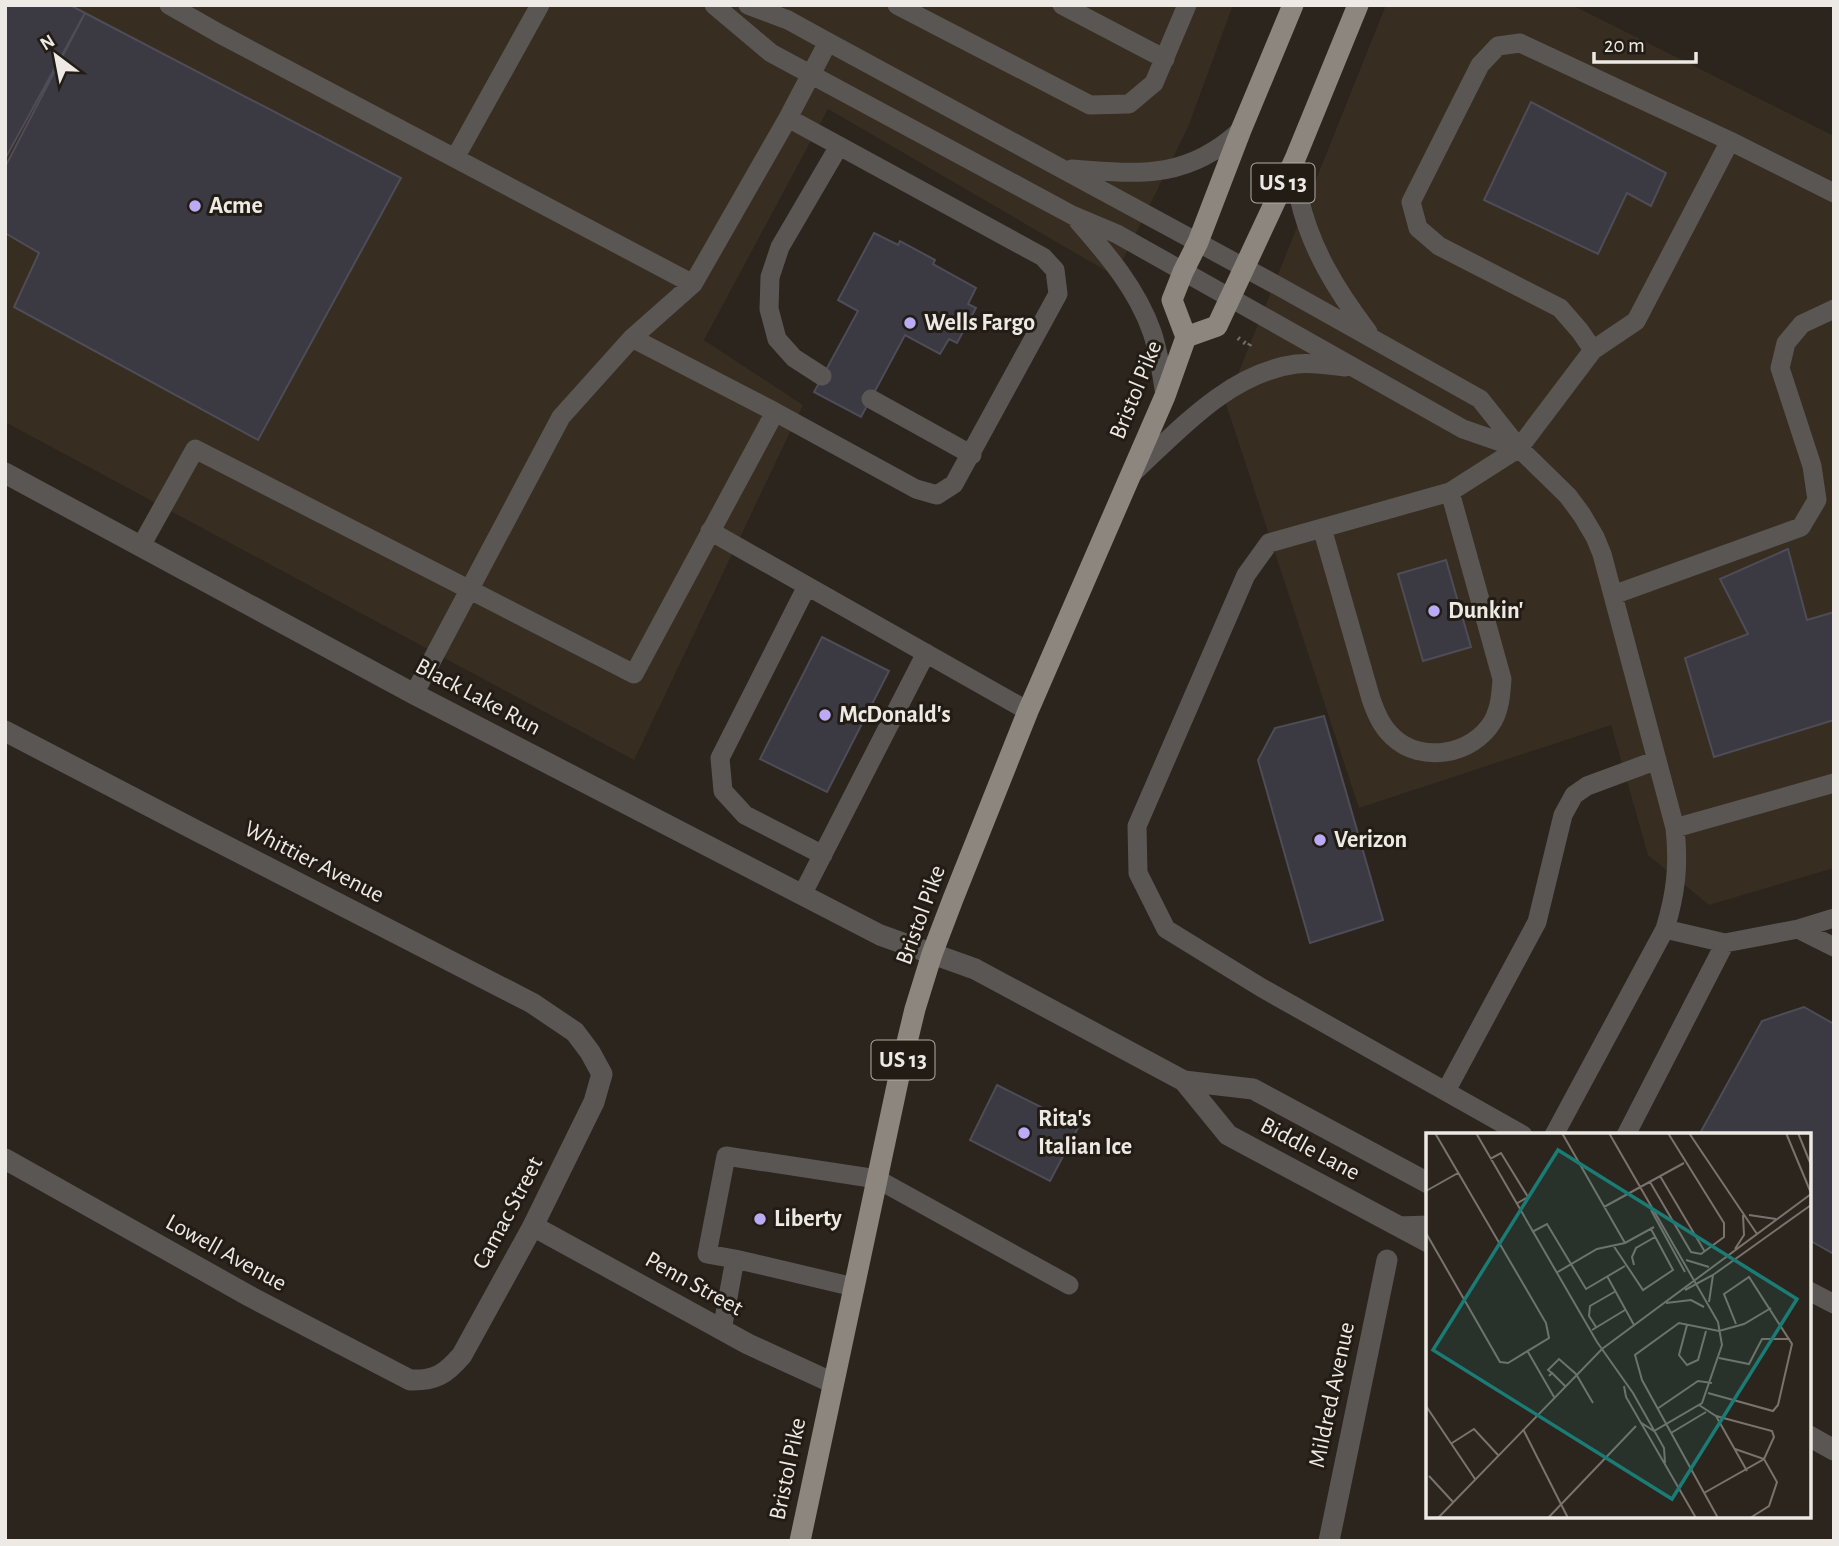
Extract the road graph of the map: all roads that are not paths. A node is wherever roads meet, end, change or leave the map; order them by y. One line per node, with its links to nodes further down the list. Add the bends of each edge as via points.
1 (169, 5): 17 (lane)
2 (540, 5): 17 (lane)
3 (715, 5): 12 (lane, via 771,53)
4 (748, 5): 10 (lane)
5 (897, 5): 11 (lane, via 1090,105 1129,104 1154,83)
6 (1062, 5): 11 (lane)
7 (1187, 5): 11 (lane)
8 (1293, 5): 14 (main road, Bristol Pike / US 13)
9 (1358, 5): 18 (main road, Bristol Pike / US 13)
10 (828, 42): 12 (lane); 19 (lane)
11 (1165, 59)
12 (811, 75): 13 (lane); 21 (lane)
13 (788, 118): 16 (lane); 25 (lane)
14 (1241, 130): 19 (lane, via 1208,155 1167,171); 22 (main road, Bristol Pike / US 13)
15 (1730, 141): 20 (lane); 31 (lane, via 1636,321); 31 (lane, via 1520,43 1498,46 1480,65 1411,202 1418,228 1439,246 1560,308)
16 (839, 146): 33 (lane, via 780,247 770,277 769,309 777,339 794,358); 38 (lane, via 1043,257 1055,270 1058,294)
17 (455, 159): 25 (lane)
18 (1295, 159): 23 (main road, Bristol Pike / US 13); 30 (lane, via 1298,195 1317,253)
19 (1063, 168): 22 (lane)
20 (1834, 193)
21 (1072, 215): 24 (lane, via 1117,234); 34 (lane, via 1122,274 1145,313 1160,359)
22 (1198, 242): 23 (lane); 24 (main road, Bristol Pike / US 13)
23 (1245, 267): 26 (main road, Bristol Pike / US 13); 30 (lane)
24 (1183, 272): 26 (lane); 28 (main road, Bristol Pike / US 13, via 1172,300)
25 (694, 284): 29 (lane)
26 (1230, 298): 28 (main road, Bristol Pike / US 13, via 1217,326); 32 (lane)
27 (1834, 309): 47 (lane, via 1802,324 1786,343 1780,368 1812,466 1817,499 1801,527)
28 (1186, 337): 34 (main road, Bristol Pike / US 13)
29 (632, 338): 36 (lane); 46 (lane, via 561,417)
30 (1373, 338): 37 (lane, via 1480,399)
31 (1592, 350): 37 (lane)
32 (1353, 368): 37 (lane, via 1463,429); 40 (lane, via 1299,363 1258,375 1212,402)
33 (822, 376)
34 (1164, 396): 40 (main road, Bristol Pike / US 13)
35 (871, 399): 38 (lane)
36 (775, 412): 38 (lane, via 916,489 937,495 954,484); 43 (lane)
37 (1519, 448): 41 (lane); 47 (lane, via 1583,515 1602,554)
38 (972, 455)
39 (5, 473): 44 (street, Black Lake Run)
40 (1129, 477): 50 (main road, Bristol Pike / US 13)
41 (1450, 492): 42 (lane); 42 (lane, via 1502,679 1492,722 1477,739 1457,750 1435,754 1413,749 1394,738 1379,720)
42 (1322, 528): 65 (lane, via 1269,543 1246,575 1137,826 1138,873 1166,929)
43 (710, 531): 45 (lane); 46 (lane, via 634,674)
44 (141, 546): 46 (lane, via 195,449); 49 (street, Black Lake Run)
45 (807, 586): 48 (lane); 55 (lane, via 720,758 723,791 745,815)
46 (468, 589): 49 (lane)
47 (1613, 595): 52 (lane)
48 (926, 653): 50 (lane); 55 (lane)
49 (414, 694): 56 (street, Black Lake Run)
50 (1028, 711): 62 (main road, Bristol Pike / US 13)
51 (5, 731): 63 (street, Whittier Avenue, via 532,1003 575,1032)
52 (1657, 760): 54 (lane); 65 (lane, via 1587,786 1574,796 1563,815 1536,922)
53 (1834, 783): 54 (lane)
54 (1675, 828): 58 (lane, via 1677,875)
55 (822, 855): 56 (lane)
56 (802, 895): 62 (street, Black Lake Run, via 880,935)
57 (1834, 918): 59 (lane)
58 (1665, 929): 60 (lane); 67 (lane)
59 (1798, 929): 60 (lane); 61 (lane)
60 (1725, 943): 68 (lane)
61 (1834, 947)
62 (932, 954): 64 (street, Biddle Lane, via 975,969); 70 (main road, Bristol Pike / US 13)
63 (590, 1052): 73 (street, Camac Street, via 601,1074 594,1102)
64 (1184, 1081): 71 (street, Biddle Lane, via 1253,1089); 74 (street, Biddle Lane, via 1228,1135)
65 (1446, 1091): 66 (lane)
66 (1520, 1133)
67 (1555, 1133)
68 (1627, 1133)
69 (5, 1159): 83 (street, Lowell Avenue, via 251,1297 410,1380)
70 (877, 1179): 76 (lane, via 726,1156 707,1254); 78 (lane); 79 (main road, Bristol Pike / US 13)
71 (1426, 1182)
72 (1426, 1225): 74 (lane)
73 (533, 1226): 82 (street, Penn Street); 83 (street, Camac Street, via 462,1355 451,1368)
74 (1398, 1226): 75 (street, Biddle Lane)
75 (1426, 1241)
76 (735, 1259): 79 (lane); 82 (lane)
77 (1387, 1260): 88 (street, Mildred Avenue)
78 (1069, 1285)
79 (854, 1287): 84 (main road, Bristol Pike / US 13)
80 (1811, 1291): 81 (lane)
81 (1834, 1304)
82 (722, 1330): 84 (street, Penn Street)
83 (426, 1381)
84 (833, 1383): 87 (main road, Bristol Pike / US 13)
85 (1811, 1437): 86 (street)
86 (1834, 1450)
87 (800, 1541)
88 (1329, 1541)

